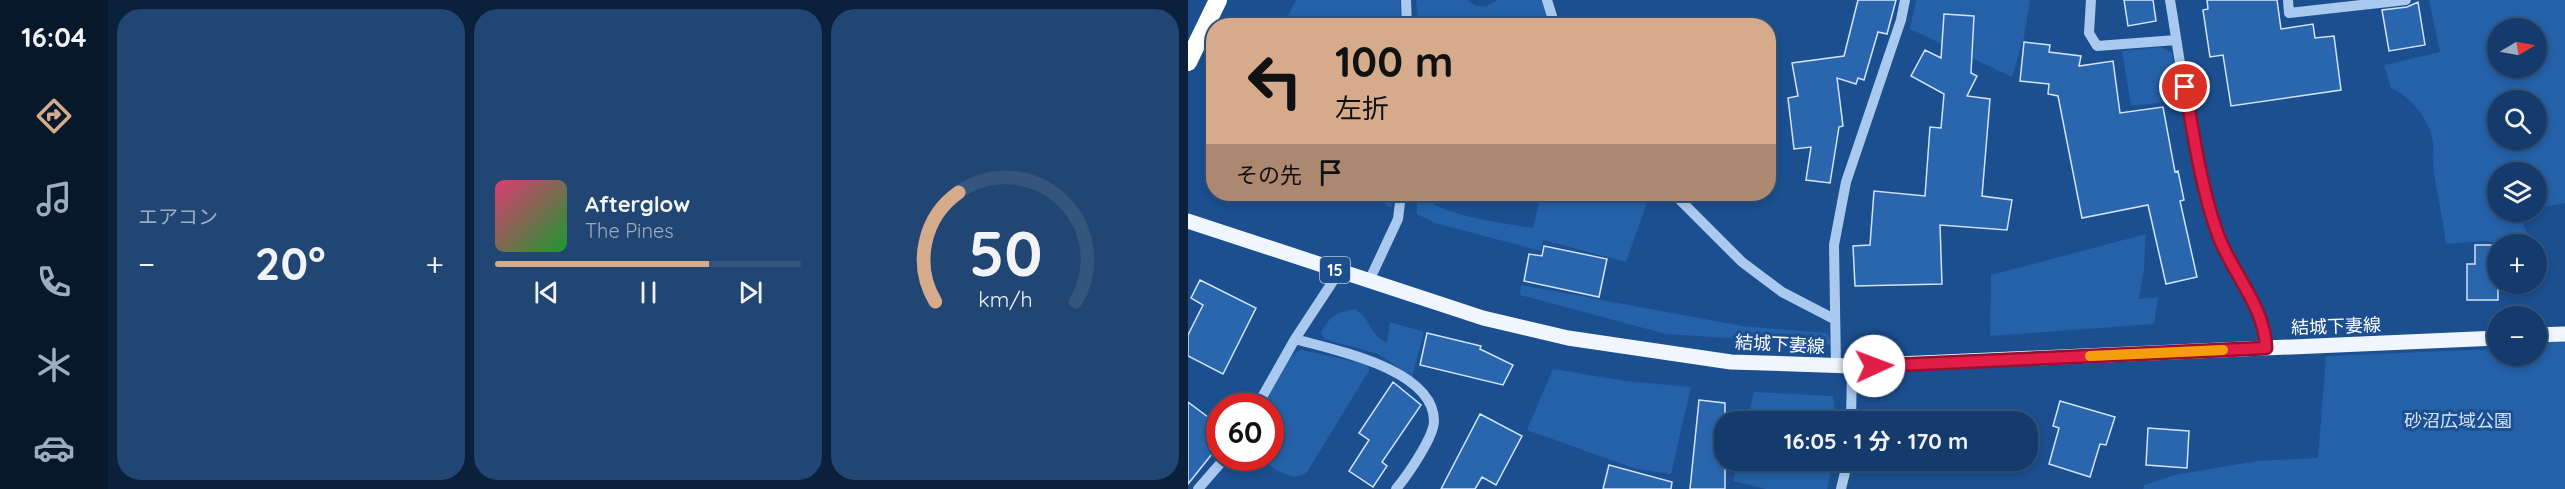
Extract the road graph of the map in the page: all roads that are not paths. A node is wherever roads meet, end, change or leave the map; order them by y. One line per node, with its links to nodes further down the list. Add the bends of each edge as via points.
1 (1218, 0): 9 (highway)
2 (1406, 0): 10 (street)
3 (1547, 0): 11 (street)
4 (1905, 0): 20 (street, via 1841,201 1833,245)
5 (2091, 0): 13 (street, via 2090,33 2097,46)
6 (2170, 0): 13 (street)
7 (2288, 0): 8 (street, via 2289,13)
8 (2406, 0)
9 (1209, 18)
10 (1407, 18)
11 (1553, 18)
12 (1206, 25): 14 (highway)
13 (2176, 40): 25 (street, via 2198,158 2218,237 2264,330)
14 (1188, 62)
15 (1400, 201): 19 (street, via 1398,219)
16 (1681, 201): 20 (street, via 1742,262 1782,292)
17 (1188, 220): 18 (main road, 結城下妻線 / 15)
18 (1339, 272): 19 (main road, 結城下妻線 / 15); 24 (street)
19 (1369, 281): 26 (main road, 結城下妻線 / 15, via 1483,318 1568,338 1731,362)
20 (1834, 319): 26 (street)
21 (2565, 334): 22 (main road)
22 (2547, 335)
23 (2487, 338): 25 (main road, 結城下妻線 / 15)
24 (1295, 339): 28 (street); 33 (street, via 1367,359 1403,377 1428,396 1435,422 1415,466)
25 (2266, 348): 27 (main road, 結城下妻線 / 15)
26 (1836, 366): 27 (main road, 結城下妻線 / 15)
27 (1852, 366): 29 (street)
28 (1264, 393)
29 (1851, 411)
30 (1214, 471): 32 (street)
31 (1845, 471): 34 (street)
32 (1198, 489)
33 (1396, 489)
34 (1841, 489)

